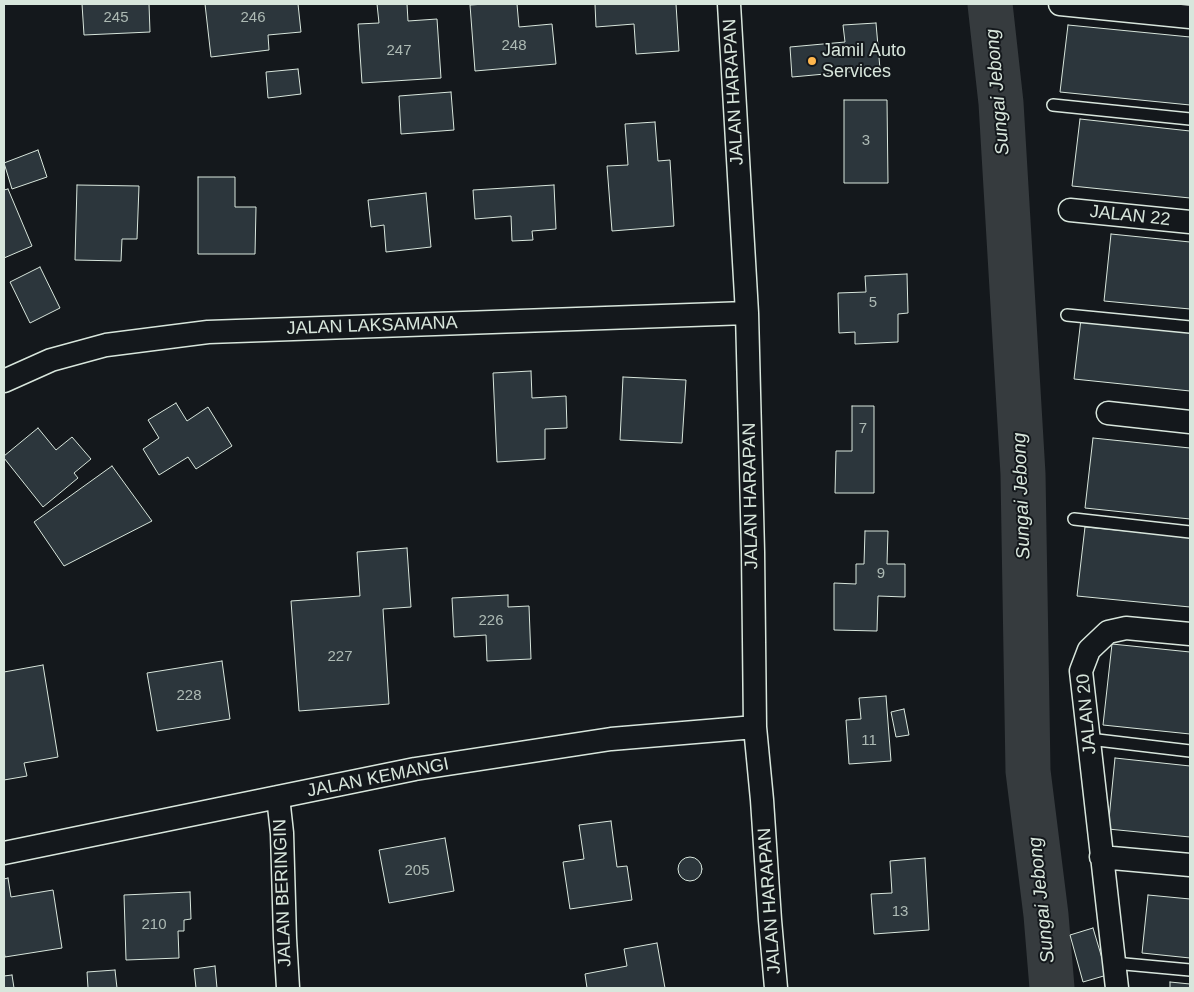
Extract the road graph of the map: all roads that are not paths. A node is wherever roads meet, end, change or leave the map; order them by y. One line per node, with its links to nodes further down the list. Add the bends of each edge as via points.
1 (729, 4): 8 (street, JALAN HARAPAN)
2 (1060, 4): 3 (street)
3 (1190, 17)
4 (1053, 104): 5 (lane)
5 (1190, 119)
6 (1070, 210): 7 (street, JALAN 22)
7 (1190, 222)
8 (746, 313): 11 (street, JALAN LAKSAMANA, via 208,332 106,345 50,360); 17 (street, JALAN HARAPAN)
9 (1067, 315): 10 (lane)
10 (1190, 327)
11 (4, 381)
12 (1108, 413): 13 (street)
13 (1190, 422)
14 (1074, 519): 15 (lane)
15 (1190, 532)
16 (1190, 634): 18 (street, JALAN 20, via 1126,628 1108,632 1089,650 1081,671)
17 (755, 727): 20 (street, JALAN KEMANGI, via 565,745 414,769); 27 (street, JALAN HARAPAN)
18 (1089, 739): 19 (lane); 22 (street, JALAN 20)
19 (1190, 751)
20 (278, 797): 21 (street, JALAN KEMANGI); 26 (street, JALAN BERINGIN)
21 (4, 853)
22 (1101, 857): 23 (street); 24 (street, JALAN 20)
23 (1190, 866)
24 (1114, 962): 25 (lane); 28 (street, JALAN 20)
25 (1190, 970)
26 (288, 988)
27 (776, 988)
28 (1117, 988)

